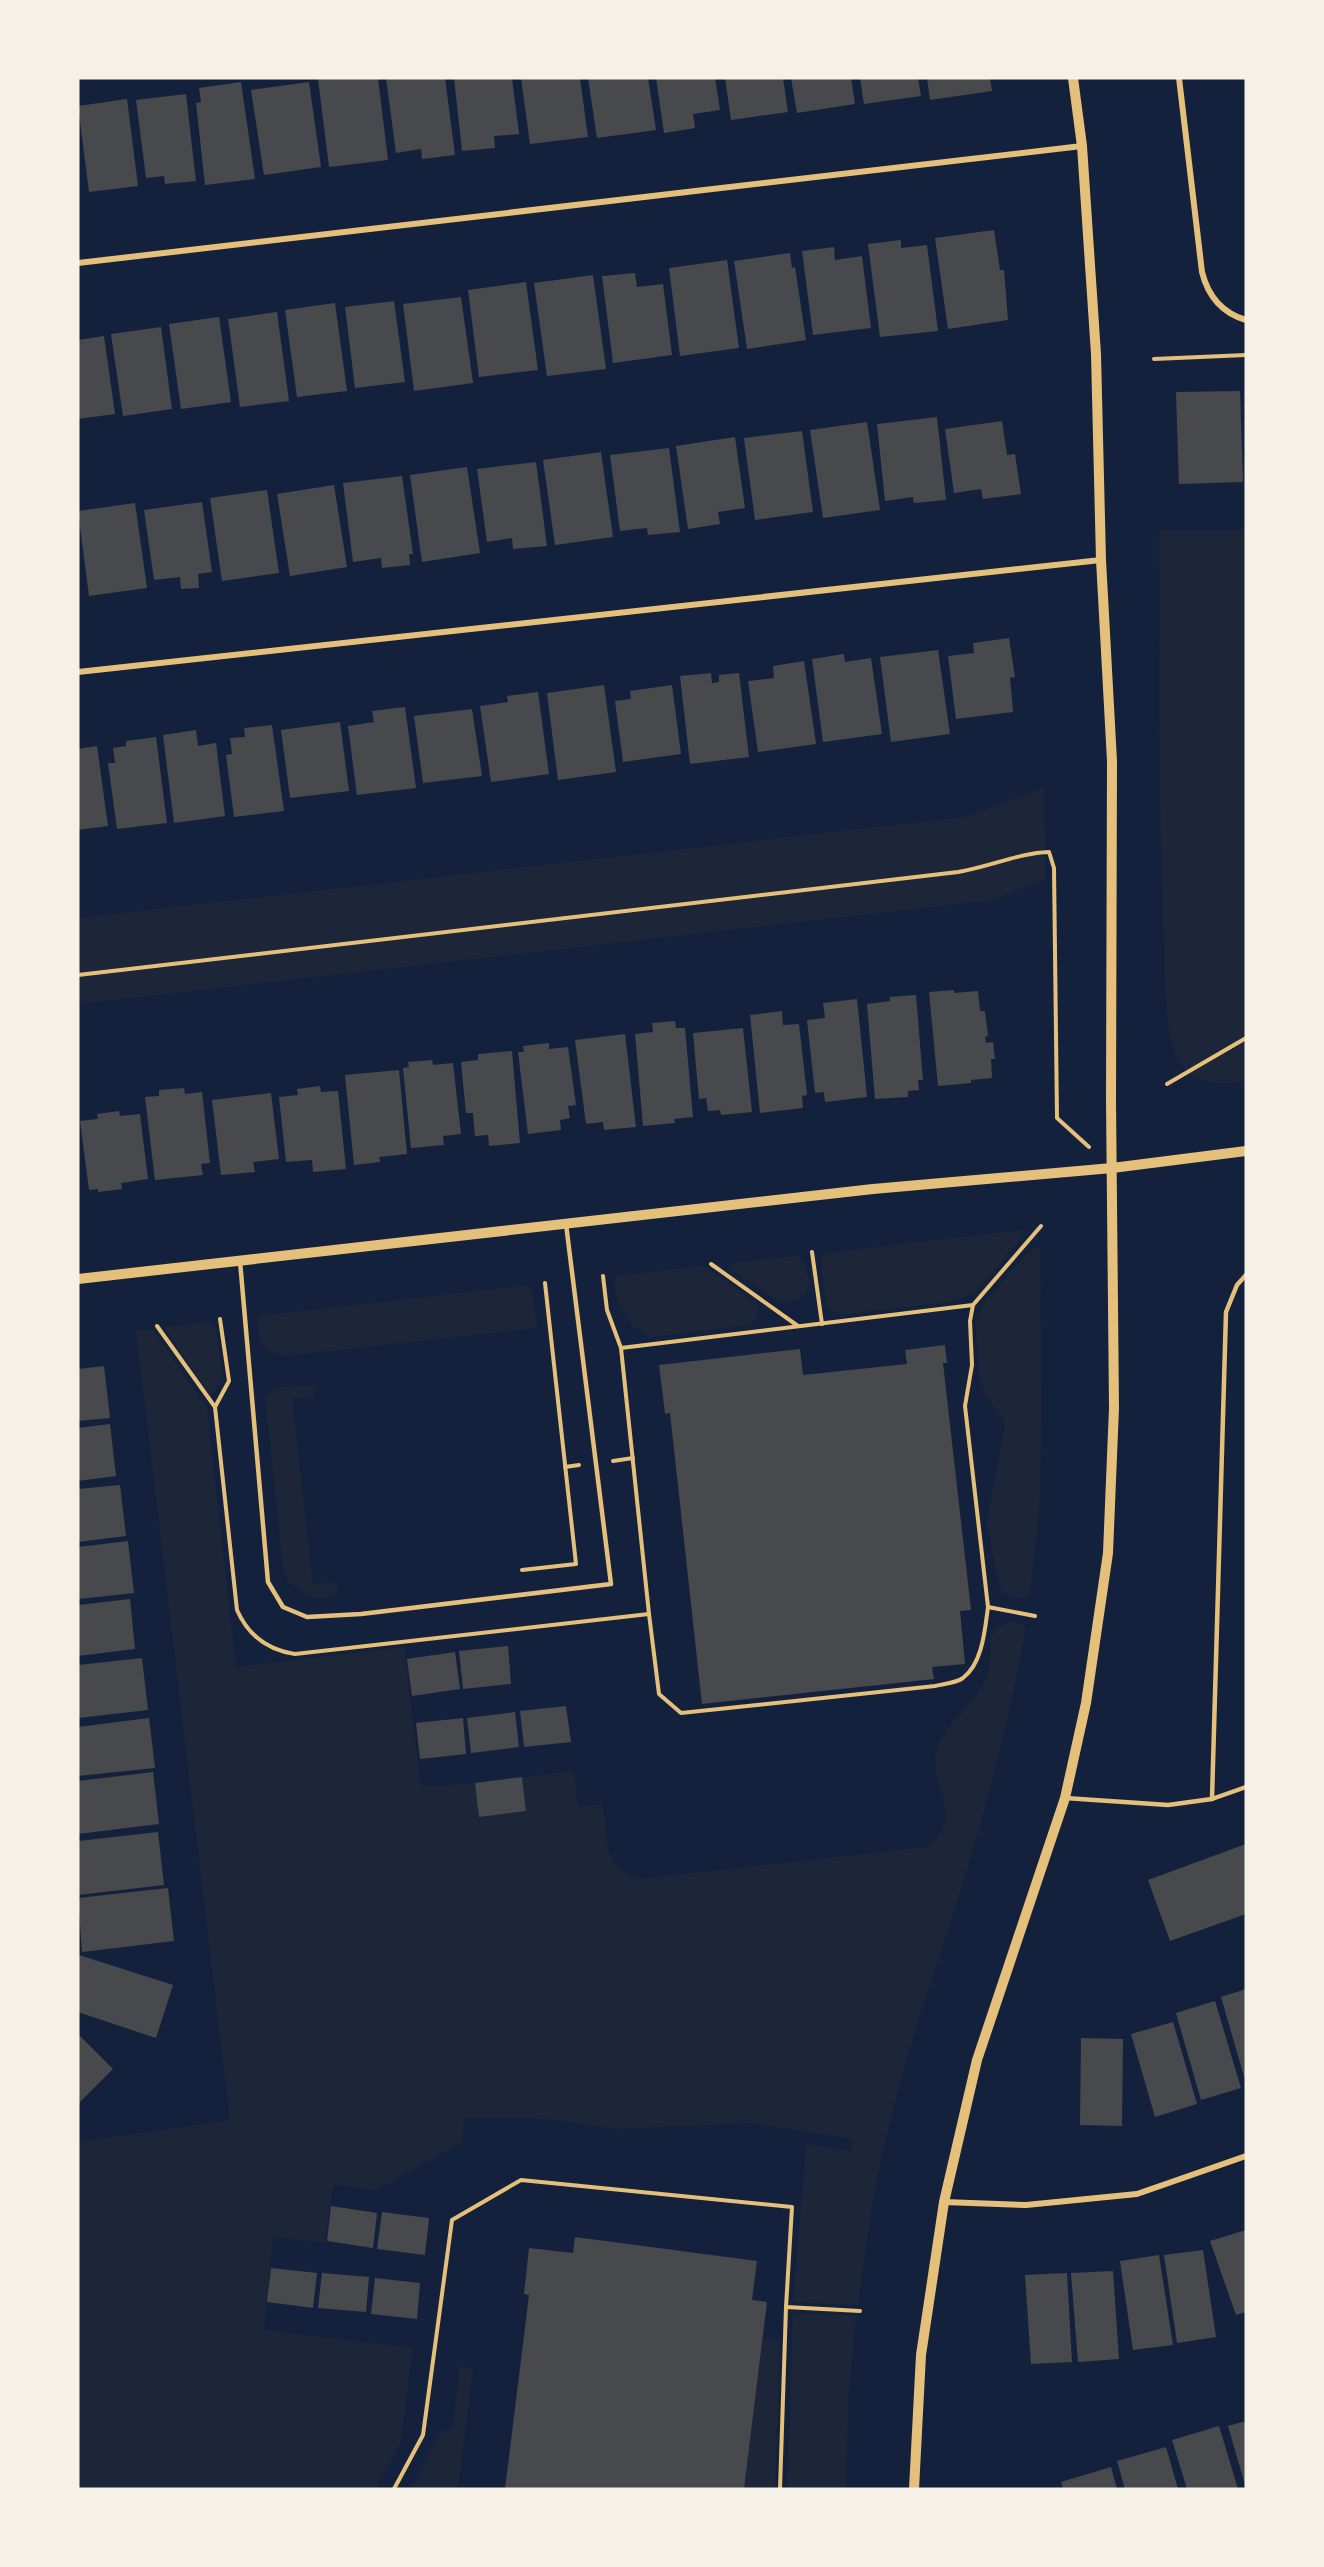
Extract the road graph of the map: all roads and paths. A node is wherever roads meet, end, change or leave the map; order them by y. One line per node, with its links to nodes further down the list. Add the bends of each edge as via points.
1 (1073, 78): 3 (street)
2 (1179, 78): 5 (street, via 1204,280 1212,298)
3 (1082, 146): 4 (street); 8 (street, via 1096,354)
4 (78, 263)
5 (1246, 320)
6 (1246, 355): 7 (path)
7 (1154, 359)
8 (1101, 560): 9 (street); 14 (street, via 1112,761)
9 (78, 672)
10 (78, 975): 14 (path, via 958,872 1049,852 1054,868 1057,1118)
11 (1246, 1038): 12 (path)
12 (1167, 1084)
13 (1246, 1151): 14 (street)
14 (1112, 1168): 15 (street, via 873,1189); 36 (street, via 1114,1408 1107,1553 1086,1703)
15 (566, 1224): 18 (street); 18 (lane, via 611,1584 361,1614 307,1617 283,1607 268,1582)
16 (1041, 1226): 24 (path)
17 (812, 1252): 26 (path)
18 (240, 1261): 22 (street)
19 (711, 1263): 28 (path)
20 (1246, 1275): 37 (lane, via 1226,1312)
21 (603, 1276): 29 (path, via 607,1310)
22 (78, 1279)
23 (545, 1283): 31 (path, via 576,1564)
24 (973, 1305): 26 (path); 32 (path, via 972,1365 965,1406)
25 (220, 1320): 30 (path, via 229,1381)
26 (822, 1324): 28 (path)
27 (157, 1326): 30 (path)
28 (799, 1326): 29 (path)
29 (621, 1348): 33 (path)
30 (215, 1407): 33 (path, via 237,1610 244,1627 278,1651 295,1654)
31 (522, 1570)
32 (988, 1606): 33 (path, via 984,1636 974,1665 963,1678 935,1686 681,1713 659,1694); 34 (path)
33 (649, 1614)
34 (1035, 1616)
35 (1246, 1787): 37 (lane)
36 (1065, 1798): 37 (lane, via 1168,1805); 39 (street, via 977,2060)
37 (1212, 1798)
38 (1246, 2156): 39 (street, via 1137,2194 1026,2205)
39 (944, 2202): 44 (street, via 921,2355)
40 (786, 2307): 41 (path); 42 (path, via 792,2207 521,2180 452,2220 423,2435); 43 (path)
41 (860, 2311)
42 (394, 2489)
43 (780, 2489)
44 (914, 2489)

